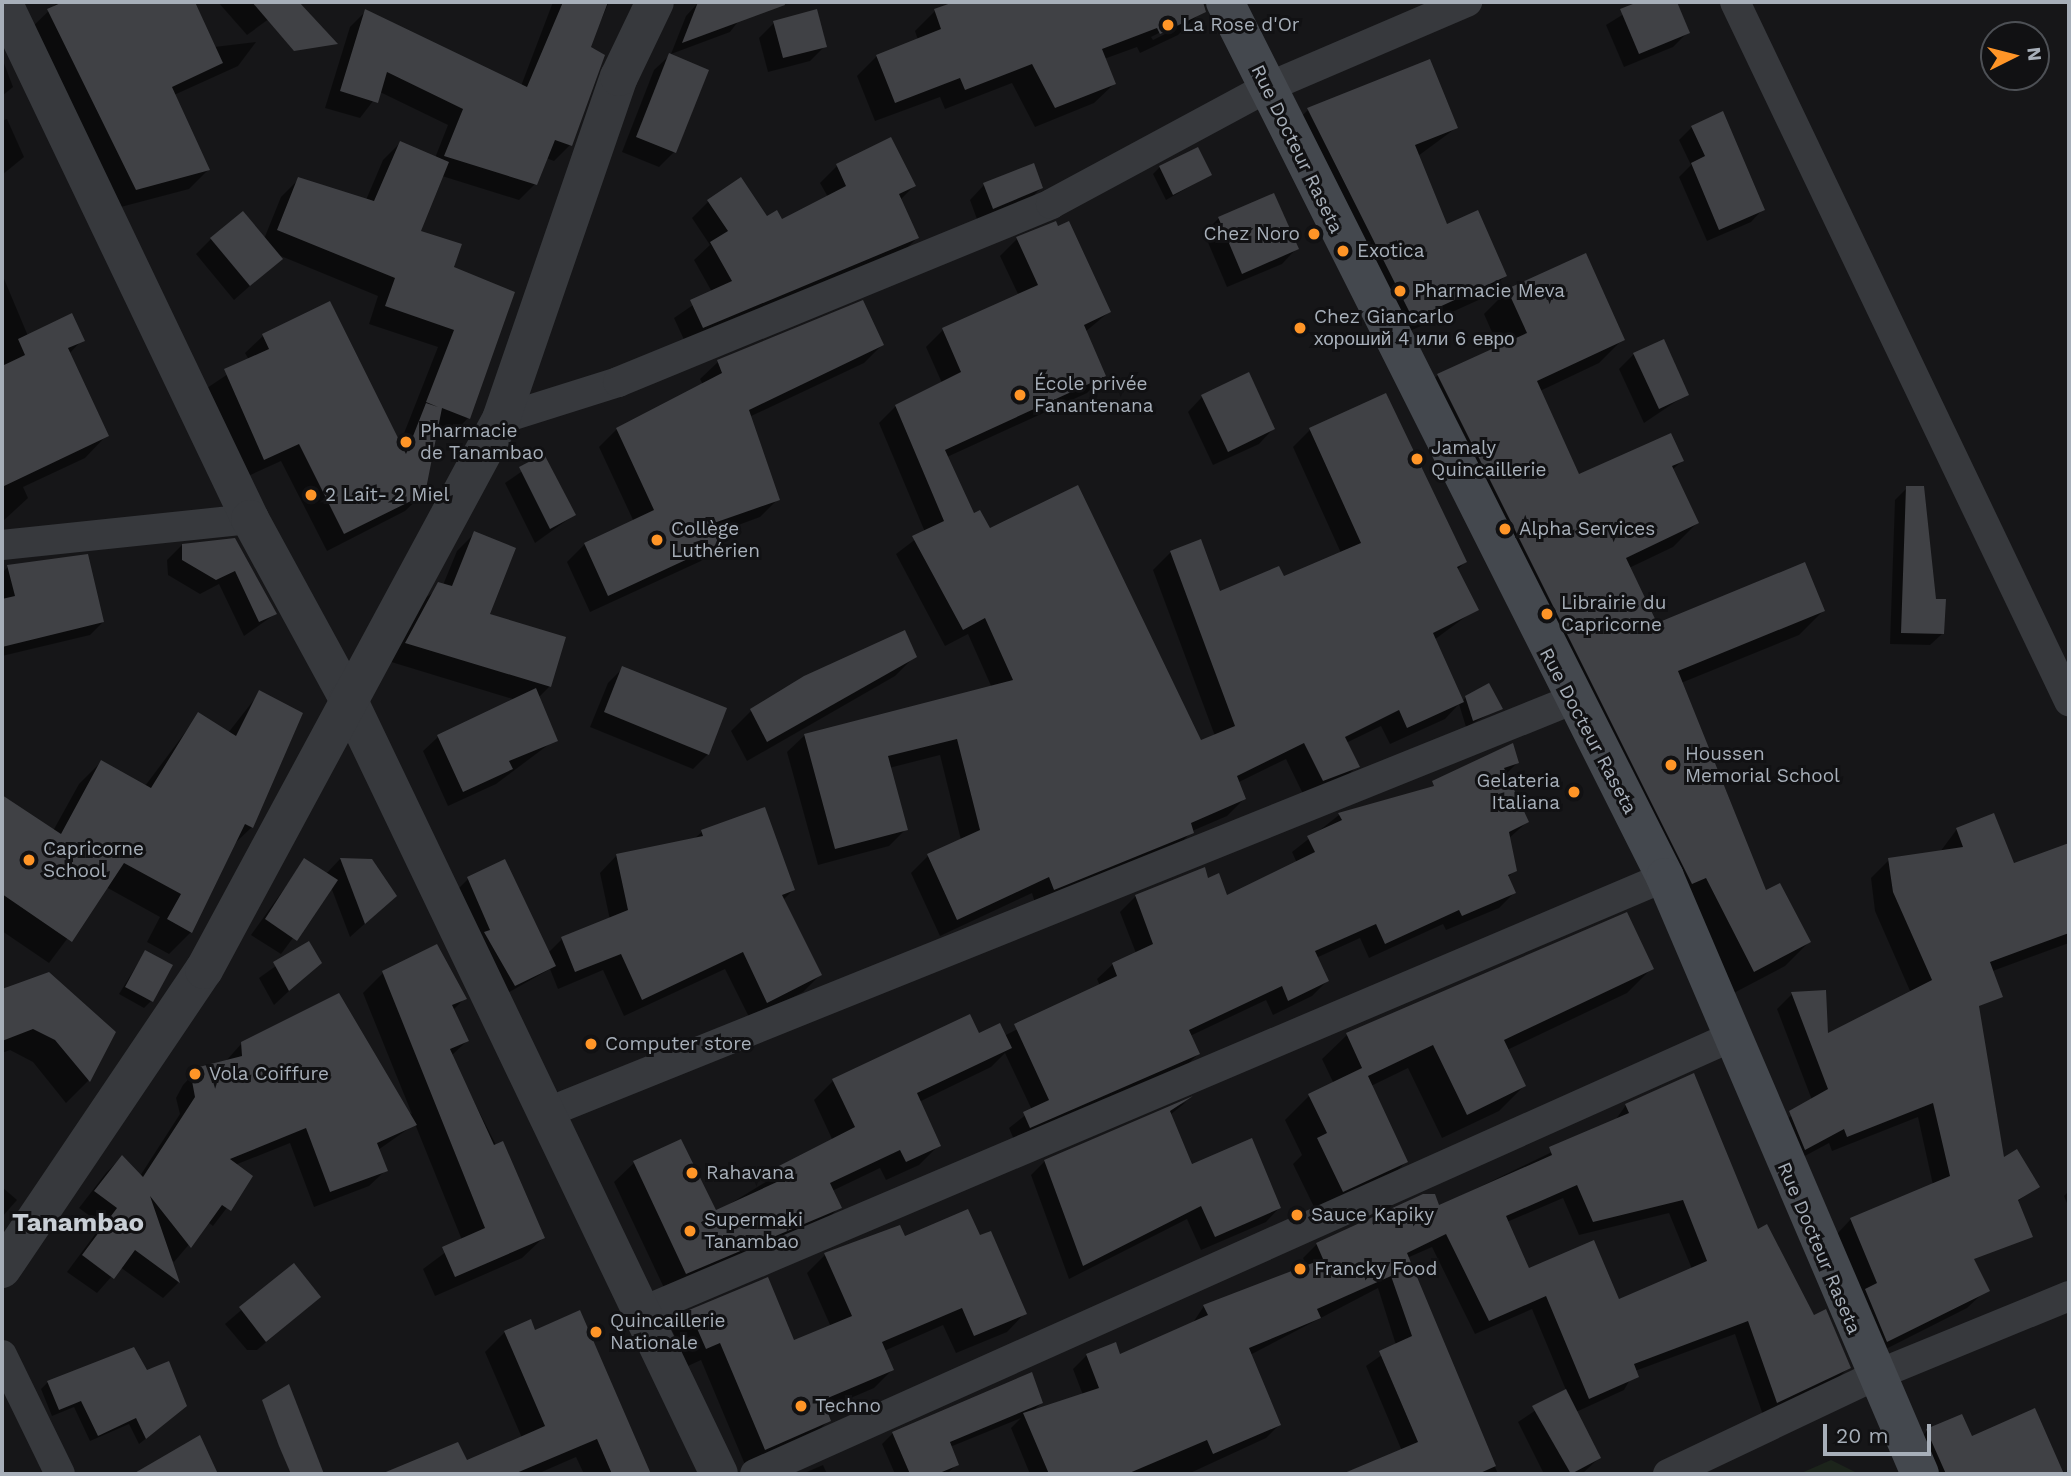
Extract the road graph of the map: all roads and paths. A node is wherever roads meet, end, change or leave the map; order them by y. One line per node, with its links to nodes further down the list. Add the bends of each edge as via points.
1 (3, 2): 8 (street)
2 (655, 2): 7 (street, via 619,77)
3 (1226, 2): 6 (main road, Rue Docteur Raseta)
4 (1467, 2): 6 (street)
5 (1735, 2): 12 (street)
6 (1266, 88): 7 (street, via 1051,204 618,382); 11 (main road, Rue Docteur Raseta)
7 (501, 419): 10 (street)
8 (250, 519): 9 (street); 10 (street)
9 (2, 545)
10 (348, 699): 15 (street); 16 (street, via 204,971)
11 (1572, 700): 13 (main road, Rue Docteur Raseta); 15 (street)
12 (2069, 702)
13 (1665, 877): 14 (main road, Rue Docteur Raseta); 18 (street)
14 (1729, 1038): 20 (main road, Rue Docteur Raseta); 23 (street)
15 (546, 1113): 18 (street)
16 (2, 1269)
17 (2069, 1296): 20 (street)
18 (641, 1312): 22 (street)
19 (2, 1355): 21 (street)
20 (1874, 1376): 24 (street); 25 (main road, Rue Docteur Raseta)
21 (61, 1474)
22 (719, 1474)
23 (755, 1474)
24 (1668, 1474)
25 (1920, 1474)

